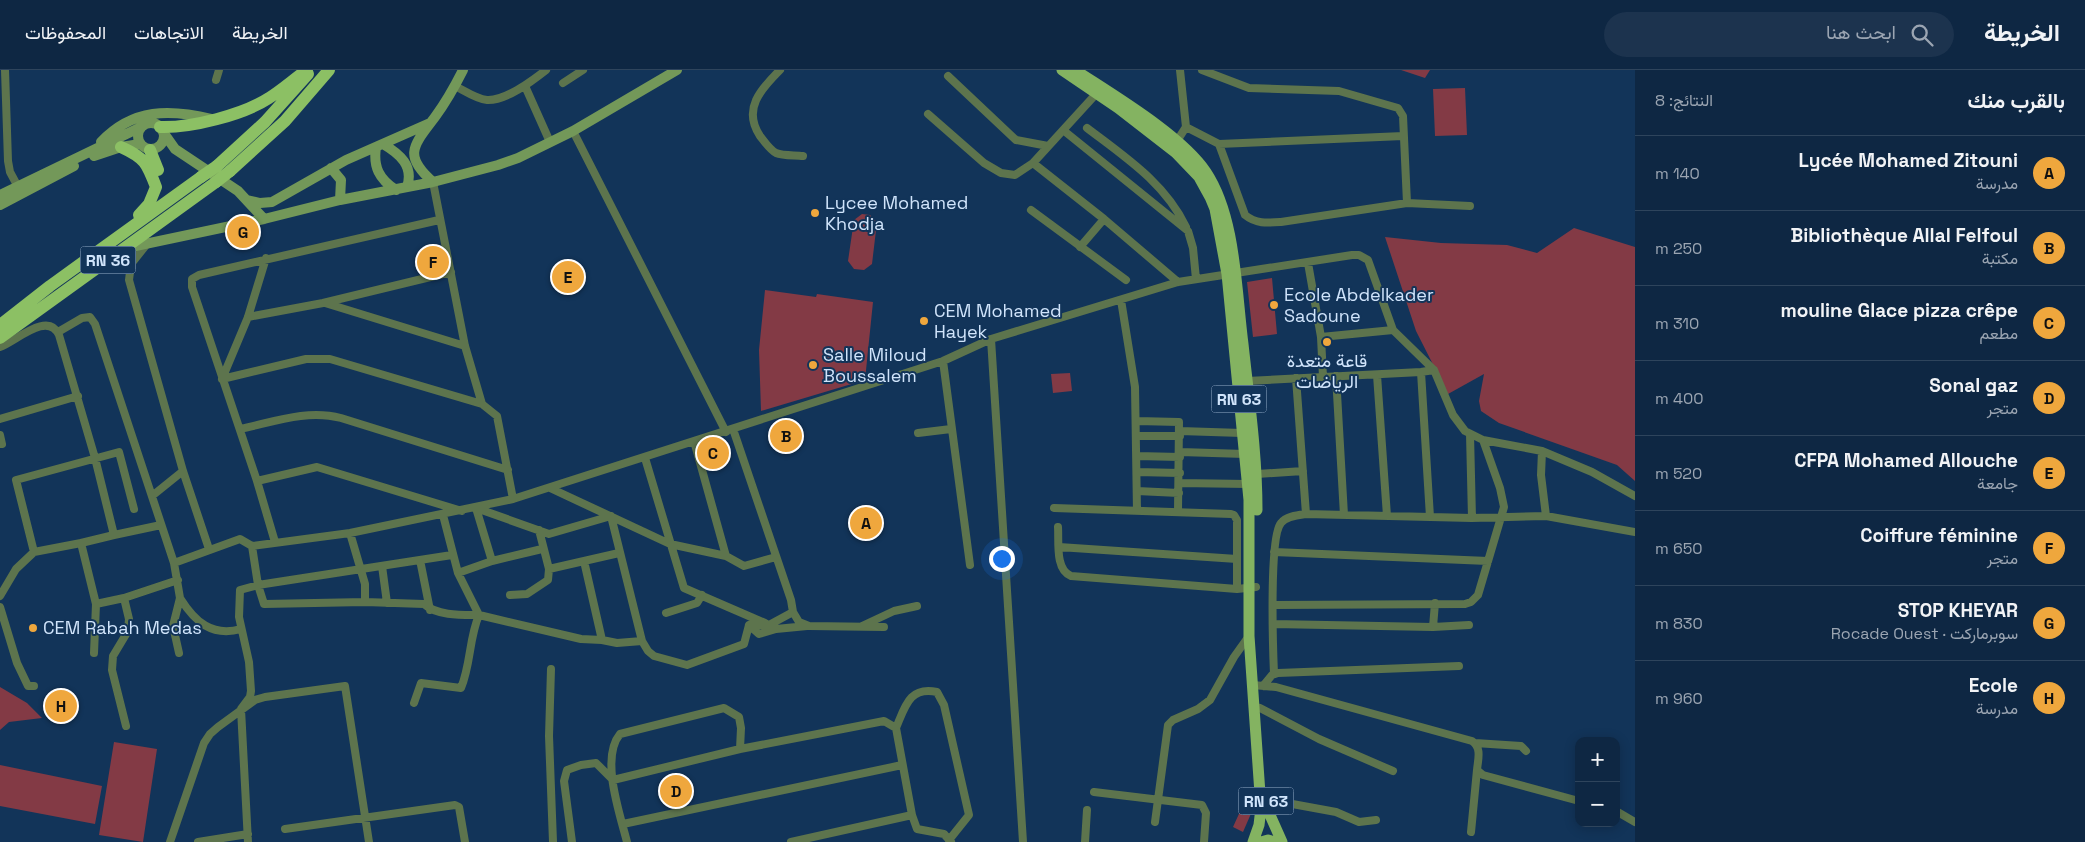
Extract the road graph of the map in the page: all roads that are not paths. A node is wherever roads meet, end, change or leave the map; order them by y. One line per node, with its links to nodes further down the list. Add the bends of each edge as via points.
1 (5, 70): 45 (street, via 8,161)
2 (219, 70): 16 (street)
3 (307, 70): 22 (highway, via 261,103)
4 (312, 70): 62 (highway, bridge, via 266,122 217,166)
5 (329, 70): 65 (highway, RN 36, bridge, via 285,121 230,171)
6 (463, 70): 18 (main road)
7 (546, 70): 19 (street)
8 (583, 70): 17 (street)
9 (677, 70): 29 (main road)
10 (780, 70): 40 (street, via 762,89 754,106 754,127 776,153)
11 (1062, 70): 20 (main road)
12 (1075, 70): 34 (main road, via 1122,101)
13 (1180, 70): 25 (street)
14 (1202, 70): 30 (street, via 1249,88 1338,91 1395,107 1402,113)
15 (948, 76): 35 (street, via 1016,140)
16 (216, 80)
17 (563, 83)
18 (455, 86): 19 (street, via 474,97 488,100); 23 (main road)
19 (525, 86): 31 (street)
20 (1096, 94): 28 (street); 34 (main road)
21 (928, 114): 42 (street, via 984,164 1001,173 1015,175)
22 (213, 119): 27 (highway); 38 (main road, via 170,112 146,114 122,126)
23 (430, 123): 33 (main road); 41 (main road, via 417,142)
24 (141, 127): 27 (main road, via 151,123); 37 (main road, via 137,137); 38 (main road)
25 (1186, 127): 32 (street); 34 (street)
26 (1087, 128): 61 (street, via 1149,176 1178,210)
27 (162, 130): 37 (main road, via 164,140); 39 (main road)
28 (1063, 130): 35 (street); 61 (street)
29 (573, 131): 31 (main road); 99 (street)
30 (1403, 136): 32 (street); 53 (street)
31 (550, 142): 44 (main road, via 498,165)
32 (1219, 144): 53 (street, via 1242,208 1251,220 1281,222)
33 (380, 145): 41 (main road); 43 (main road); 48 (main road, via 375,164 377,171 385,183)
34 (1174, 145): 69 (main road, via 1205,171 1218,194 1229,234)
35 (1048, 146): 42 (street)
36 (120, 147): 37 (main road); 46 (highway, via 139,157 149,167); 54 (main road, via 82,162)
37 (149, 147): 39 (main road); 46 (highway, via 159,171)
38 (94, 149): 45 (main road)
39 (179, 152): 51 (main road, via 231,185)
40 (803, 156)
41 (411, 163): 44 (main road); 47 (main road)
42 (1034, 164): 59 (street)
43 (331, 168): 50 (main road); 52 (main road, via 341,180)
44 (433, 182): 47 (main road); 60 (street)
45 (17, 185): 49 (main road)
46 (156, 187): 62 (highway, via 150,204)
47 (407, 188): 48 (main road)
48 (396, 190): 52 (main road)
49 (0, 195)
50 (283, 195): 51 (main road, via 268,203); 57 (main road)
51 (247, 200): 58 (main road)
52 (340, 200): 57 (main road)
53 (1407, 203): 55 (street)
54 (0, 205)
55 (1470, 206)
56 (1031, 210): 64 (street)
57 (289, 213): 58 (main road)
58 (264, 219): 63 (main road)
59 (1104, 219): 64 (street); 72 (street)
60 (439, 220): 66 (street); 68 (street)
61 (1188, 231): 70 (street)
62 (117, 237): 76 (highway)
63 (147, 244): 65 (main road); 116 (street, via 131,264 130,280)
64 (1080, 246): 71 (street)
65 (124, 249): 80 (highway, RN 36)
66 (266, 258): 75 (street); 91 (street, via 192,279)
67 (1308, 263): 69 (street); 77 (street, via 1352,255 1365,257); 79 (street)
68 (451, 272): 74 (street); 82 (street)
69 (1231, 274): 70 (street); 92 (main road); 101 (main road, RN 63)
70 (1196, 278): 72 (street)
71 (1126, 280)
72 (1178, 282): 73 (street)
73 (1121, 300): 81 (street); 96 (street, via 1135,387)
74 (323, 303): 75 (street); 82 (street)
75 (248, 317): 91 (street)
76 (0, 325)
77 (1393, 330): 79 (street); 85 (street)
78 (58, 332): 83 (street, via 52,326 33,328); 93 (street); 127 (street, via 82,318 94,320)
79 (1321, 336): 89 (street)
80 (0, 338)
81 (991, 339): 84 (street); 249 (street)
82 (465, 346): 94 (street)
83 (0, 347)
84 (943, 361): 98 (street); 99 (street)
85 (1434, 370): 86 (street); 103 (street, via 1453,415)
86 (1421, 372): 87 (street); 142 (street)
87 (1377, 375): 88 (street); 140 (street)
88 (1336, 376): 89 (street); 138 (street)
89 (1323, 377): 90 (street)
90 (1296, 378): 92 (street); 117 (street)
91 (222, 379): 94 (street, via 306,359 330,359); 97 (street)
92 (1247, 380): 120 (main road)
93 (78, 396): 95 (street); 113 (street)
94 (482, 404): 115 (street, via 497,416)
95 (0, 419)
96 (1136, 421): 102 (street, via 1177,422); 105 (street)
97 (240, 429): 115 (street, via 324,414); 121 (street)
98 (951, 429): 100 (street); 170 (street)
99 (730, 431): 107 (street); 163 (street)
100 (918, 433)
101 (1242, 433): 102 (street); 111 (main road, RN 63)
102 (1180, 434): 105 (street); 110 (street)
103 (1470, 434): 106 (street); 144 (street)
104 (0, 435): 108 (street)
105 (1137, 436): 112 (street)
106 (1483, 440): 109 (street); 143 (street, via 1503,499)
107 (694, 441): 114 (street); 162 (street)
108 (0, 444)
109 (1542, 451): 128 (street, via 1592,472); 141 (street)
110 (1180, 454): 111 (street); 112 (street); 119 (street)
111 (1245, 454): 123 (main road, RN 63)
112 (1137, 456): 118 (street)
113 (95, 458): 130 (street, via 119,452); 150 (street); 158 (street, via 16,480)
114 (645, 458): 124 (street); 153 (street)
115 (508, 470): 129 (street)
116 (184, 471): 127 (street); 156 (street)
117 (1302, 471): 120 (street); 136 (street)
118 (1137, 472): 119 (street); 125 (street)
119 (1180, 473): 122 (street)
120 (1257, 474): 177 (main road, RN 63)
121 (257, 481): 134 (street, via 316,467); 152 (street)
122 (1179, 483): 123 (street); 126 (street)
123 (1248, 484): 177 (main road, RN 63, via 1251,536)
124 (550, 488): 129 (street); 139 (street)
125 (1137, 491): 126 (street); 133 (street)
126 (1179, 493): 135 (street)
127 (152, 496): 145 (street)
128 (1635, 496)
129 (513, 500): 131 (street)
130 (134, 508)
131 (476, 508): 134 (street); 147 (street); 166 (street)
132 (1054, 508): 133 (street)
133 (1137, 510): 135 (street)
134 (463, 511): 137 (street)
135 (1178, 512): 164 (street, via 1234,515 1237,520)
136 (1306, 514): 138 (street); 159 (street, via 1281,522)
137 (443, 515): 149 (street); 161 (street)
138 (1344, 515): 140 (street)
139 (611, 516): 147 (street, via 549,534); 153 (street); 160 (street)
140 (1387, 516): 142 (street)
141 (1546, 516): 143 (street); 148 (street)
142 (1430, 517): 144 (street)
143 (1500, 517): 144 (street); 168 (street)
144 (1472, 518)
145 (161, 525): 150 (street); 169 (street)
146 (1058, 527): 155 (street)
147 (538, 530): 157 (street)
148 (1635, 532)
149 (350, 534): 152 (street); 173 (street)
150 (114, 535): 151 (street)
151 (80, 542): 158 (street); 186 (street)
152 (275, 542): 154 (street)
153 (671, 544): 162 (street); 179 (street, via 684,588)
154 (252, 546): 156 (street, via 240,538); 176 (street)
155 (1059, 546): 164 (street); 177 (street, via 1061,567 1071,576)
156 (209, 549): 169 (street)
157 (542, 549): 166 (street); 172 (street)
158 (34, 552): 180 (street, via 16,569)
159 (1274, 552): 168 (street); 187 (street)
160 (619, 553): 167 (street); 205 (street)
161 (452, 555): 165 (street); 174 (street)
162 (726, 556): 163 (street, via 744,566)
163 (776, 557): 191 (street)
164 (1237, 559): 177 (street)
165 (420, 560): 171 (street); 190 (street)
166 (492, 561): 174 (street)
167 (584, 561): 172 (street); 204 (street)
168 (1488, 561): 185 (street, via 1475,599 1465,604)
169 (174, 563): 175 (street)
170 (970, 565)
171 (382, 566): 173 (street); 184 (street)
172 (549, 569): 178 (street, via 548,580 526,594)
173 (361, 570): 176 (street); 183 (street)
174 (458, 573): 193 (street)
175 (178, 580): 181 (street); 182 (street)
176 (258, 585): 183 (street, via 264,604); 202 (street, via 240,590)
177 (1247, 588): 203 (main road, RN 63); 211 (main road, RN 63, via 1256,635)
178 (510, 595)
179 (702, 595): 192 (street, via 698,603); 196 (street)
180 (0, 596)
181 (124, 598): 186 (street); 216 (street, via 128,631 114,656 112,670)
182 (180, 598): 202 (street, via 188,610 209,628 219,632); 207 (street, via 173,626)
183 (365, 602): 184 (street)
184 (387, 603): 190 (street, via 424,604)
185 (1435, 603): 187 (street); 201 (street)
186 (96, 604): 206 (street)
187 (1273, 604): 194 (street)
188 (916, 606): 199 (street, via 894,611)
189 (0, 607): 212 (street, via 17,663 28,686)
190 (430, 610): 193 (street)
191 (793, 612): 196 (street); 198 (street, via 799,622)
192 (666, 613)
193 (479, 615): 204 (street, via 581,639); 213 (street, via 474,627 468,672 461,688 421,683)
194 (1273, 624): 201 (street); 210 (street)
195 (749, 625): 196 (street); 198 (street, via 759,634); 205 (street, via 744,644 687,665 654,656)
196 (769, 625)
197 (1469, 625): 201 (street)
198 (810, 626): 199 (street)
199 (860, 626): 200 (street)
200 (884, 627)
201 (1433, 627)
202 (241, 629): 215 (street, via 249,662 251,691)
203 (1249, 636): 211 (main road, RN 63); 226 (street, via 1210,700 1170,723)
204 (602, 640): 205 (street, via 617,644)
205 (642, 641)
206 (94, 653)
207 (180, 653)
208 (1458, 666): 210 (street)
209 (551, 669): 245 (street, via 549,736)
210 (1274, 674): 211 (street)
211 (1258, 685): 214 (main road, RN 63); 218 (street); 227 (main road, RN 63)
212 (34, 686)
213 (414, 703)
214 (1260, 708): 223 (street, via 1319,739); 227 (main road, RN 63)
215 (241, 709): 232 (street, via 265,697 345,686); 239 (street); 241 (street, via 207,739)
216 (126, 726)
217 (896, 728): 219 (street, via 884,721); 221 (street); 240 (street, via 908,702 918,692 937,692 944,705 969,815)
218 (1475, 743): 220 (street, via 1521,746); 222 (street, via 1479,751)
219 (740, 749): 224 (street); 224 (street, via 739,717 724,708 620,734 614,742)
220 (1526, 750)
221 (902, 765): 231 (street); 236 (street)
222 (1477, 770): 228 (street, via 1492,778); 238 (street)
223 (1394, 771)
224 (613, 780): 236 (street); 246 (street, via 596,763 567,770 564,781)
225 (1094, 792): 226 (street)
226 (1158, 800): 234 (street); 251 (street, via 1205,807)
227 (1263, 800): 233 (street, via 1336,812 1359,822); 252 (main road); 255 (main road, RN 63)
228 (1575, 800)
229 (1087, 810): 250 (street)
230 (1620, 813): 235 (street)
231 (912, 815): 240 (street, via 917,829 944,834); 248 (street)
232 (366, 818): 237 (street); 243 (street); 244 (street, via 455,805 461,812)
233 (1376, 820)
234 (1155, 822)
235 (1635, 822)
236 (623, 824): 247 (street)
237 (285, 829)
238 (1472, 832)
239 (248, 838): 242 (street)
240 (950, 841)
241 (170, 842)
242 (198, 842)
243 (369, 842)
244 (465, 842)
245 (553, 842)
246 (572, 842)
247 (627, 842)
248 (791, 842)
249 (1023, 842)
250 (1085, 842)
251 (1204, 842)
252 (1253, 842)
253 (1260, 842): 254 (main road)
254 (1274, 842)
255 (1282, 842)

